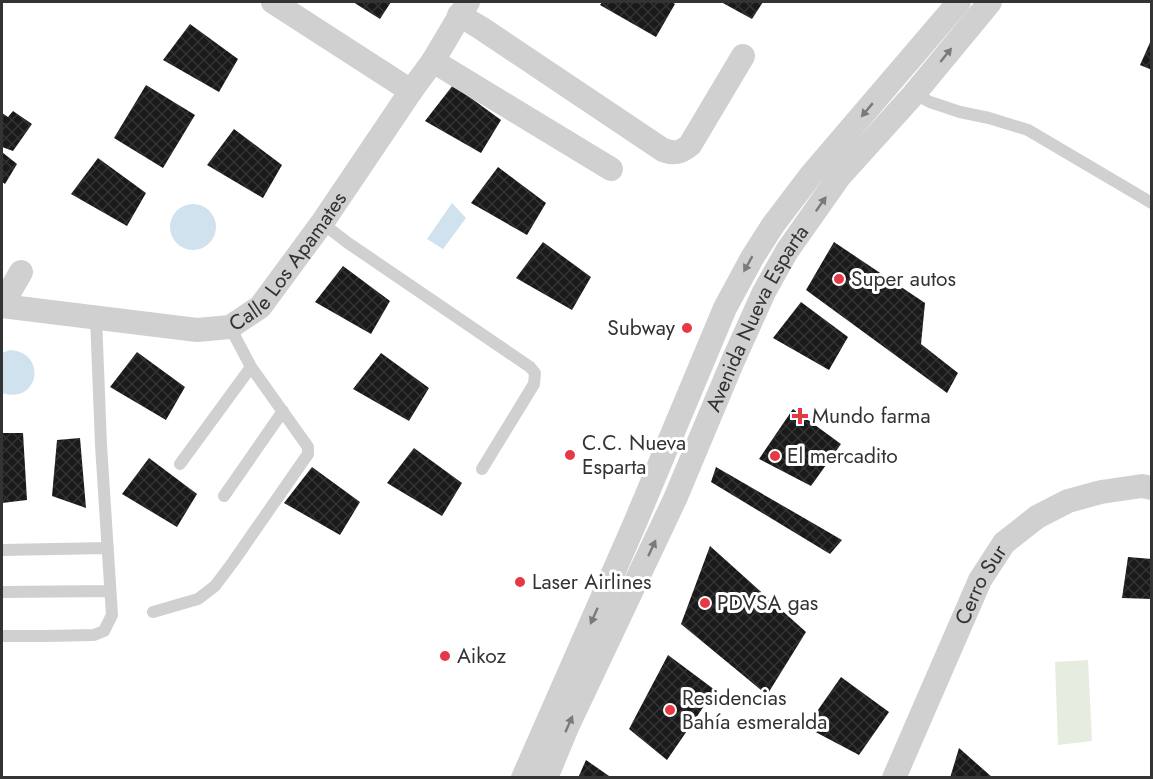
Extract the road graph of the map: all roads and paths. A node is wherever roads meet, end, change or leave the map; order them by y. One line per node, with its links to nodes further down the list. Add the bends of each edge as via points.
1 (273, 2): 8 (street)
2 (959, 2): 7 (street, Avenida Nueva Esparta)
3 (990, 2): 9 (street, Avenida Nueva Esparta, one-way to 3)
4 (464, 8): 5 (street, via 481,27 663,150 674,153 690,145); 6 (street, Calle Los Apamates)
5 (743, 56)
6 (433, 61): 8 (street, Calle Los Apamates); 10 (street)
7 (892, 80): 9 (lane); 29 (street, Avenida Nueva Esparta, one-way to 29, via 773,225 725,308)
8 (411, 91): 12 (street, Calle Los Apamates)
9 (914, 94): 11 (lane, via 960,112 1028,130); 30 (street, Avenida Nueva Esparta, one-way to 9, via 675,499 764,291 839,177)
10 (611, 169)
11 (1152, 203)
12 (322, 223): 16 (street, Calle Los Apamates, via 260,308); 20 (lane, via 535,373 534,384)
13 (21, 272): 14 (street)
14 (2, 305): 15 (street, Calle Los Apamates)
15 (96, 317): 16 (street, Calle Los Apamates, via 196,330); 23 (lane)
16 (230, 327): 17 (lane)
17 (251, 367): 18 (lane); 19 (lane)
18 (283, 411): 22 (lane); 27 (lane, via 308,447 306,458 214,586 198,599)
19 (180, 464)
20 (482, 469)
21 (1152, 488): 31 (street, Cerro Sur, via 1101,492 1068,501 1037,517 1004,543 980,580)
22 (224, 496)
23 (108, 548): 24 (lane); 25 (lane)
24 (2, 549)
25 (111, 591): 26 (lane); 28 (lane, via 112,615 104,631)
26 (2, 592)
27 (153, 612)
28 (2, 636)
29 (523, 777)
30 (546, 777)
31 (894, 777)

